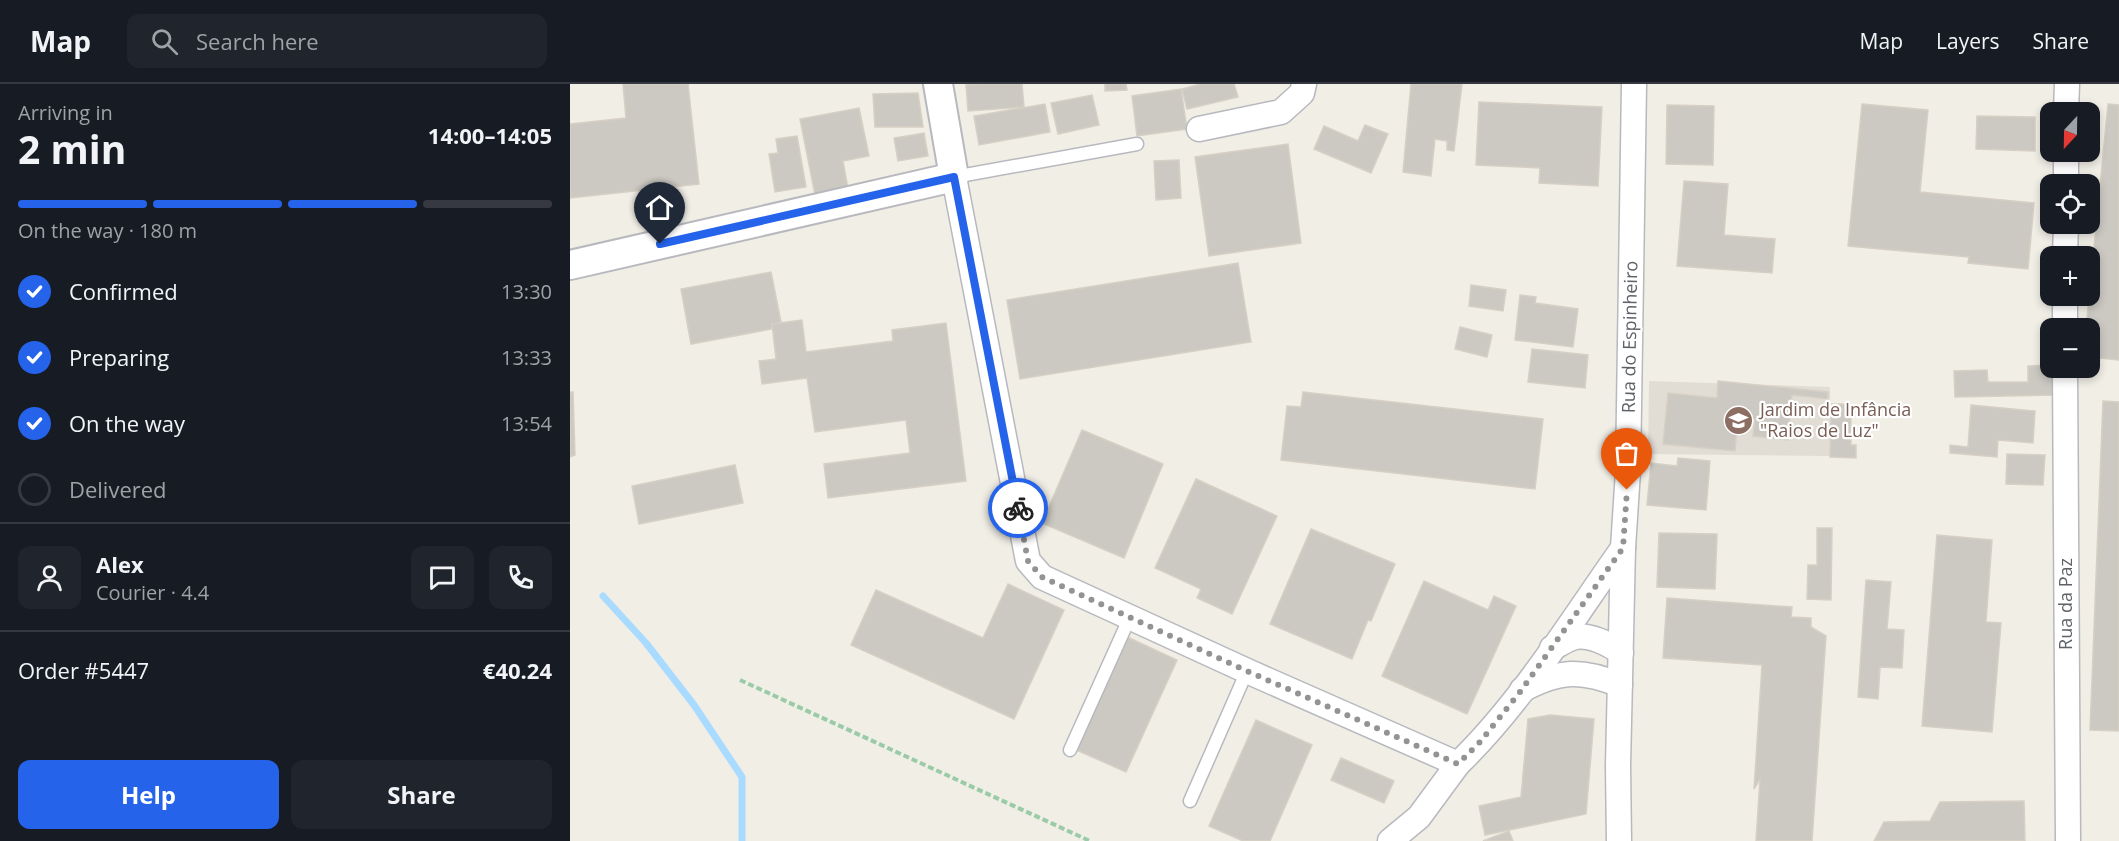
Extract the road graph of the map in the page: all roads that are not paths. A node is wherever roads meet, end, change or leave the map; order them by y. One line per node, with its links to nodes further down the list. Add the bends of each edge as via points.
1 (938, 84): 8 (street)
2 (1304, 84): 6 (street, via 1302,93 1281,112)
3 (1634, 84): 11 (street, Rua do Espinheiro, via 1628,471)
4 (2067, 84): 5 (street)
5 (2066, 102)
6 (1199, 129)
7 (1137, 144): 8 (lane)
8 (954, 177): 9 (street); 12 (street, via 1028,561 1042,577)
9 (570, 265)
10 (2065, 378): 23 (street, Rua da Paz)
11 (1623, 548): 13 (street); 14 (street, Rua do Espinheiro)
12 (1130, 617): 15 (street); 18 (lane)
13 (1552, 649): 14 (street, via 1576,636 1600,640); 17 (street)
14 (1621, 653): 16 (street, Rua do Espinheiro)
15 (1247, 671): 19 (street); 20 (lane)
16 (1620, 685): 17 (street, via 1569,673 1549,677); 22 (street, Rua do Espinheiro)
17 (1520, 692): 19 (street)
18 (1070, 750)
19 (1458, 764): 21 (street, via 1419,817)
20 (1190, 801)
21 (1390, 841)
22 (1619, 841)
23 (2068, 841)

